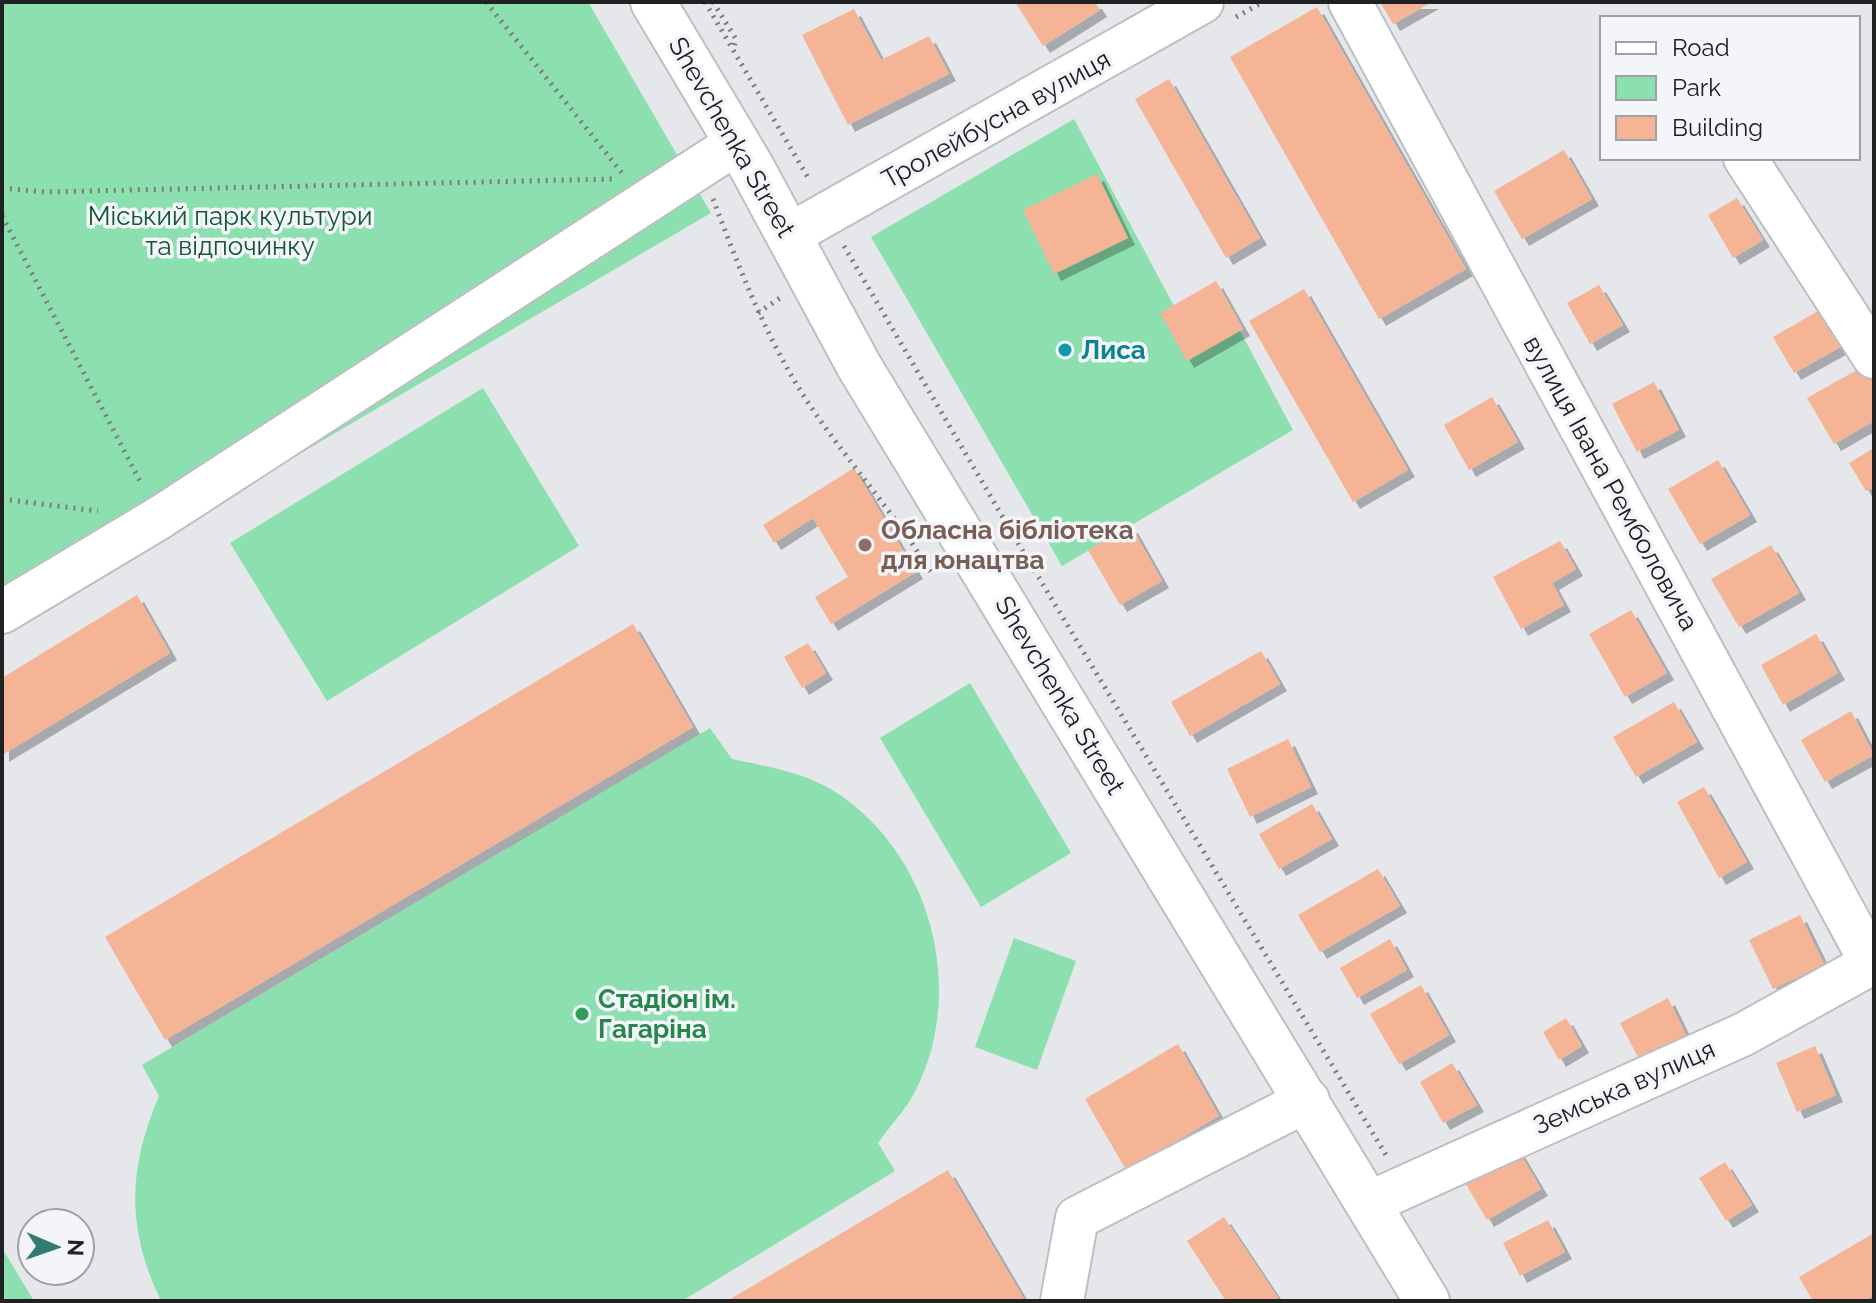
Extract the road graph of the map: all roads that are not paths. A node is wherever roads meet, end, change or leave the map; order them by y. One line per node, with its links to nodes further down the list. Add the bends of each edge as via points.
1 (653, 2): 4 (main road, Shevchenka Street)
2 (1202, 2): 6 (street, Тролейбусна вулиця)
3 (1350, 2): 9 (street, вулиця Івана Ремболовича)
4 (737, 143): 6 (main road, Shevchenka Street); 8 (street, via 159,518)
5 (1746, 160): 7 (street)
6 (789, 235): 10 (main road, Shevchenka Street, via 859,366)
7 (1874, 357)
8 (2, 612)
9 (1873, 963): 11 (street, Земська вулиця, via 1744,1034)
10 (1308, 1100): 11 (main road, Shevchenka Street); 12 (street, via 1077,1218)
11 (1386, 1195): 13 (main road, Shevchenka Street)
12 (1062, 1301)
13 (1427, 1301)

